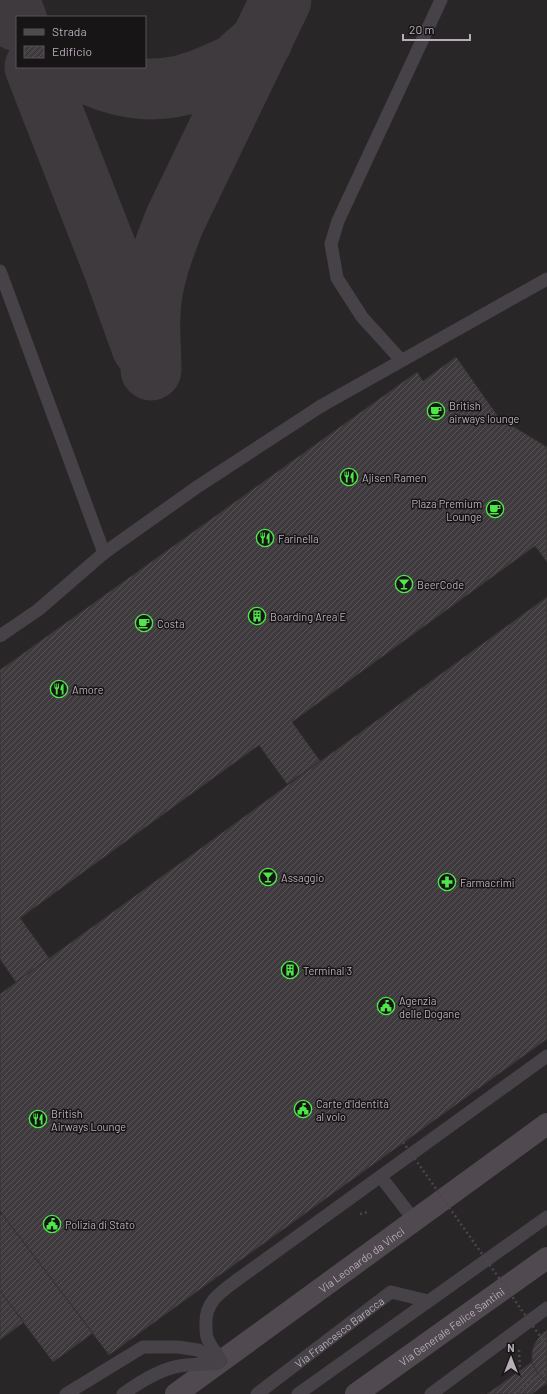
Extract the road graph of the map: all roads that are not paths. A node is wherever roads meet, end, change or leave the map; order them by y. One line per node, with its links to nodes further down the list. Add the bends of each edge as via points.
1 (441, 0): 4 (lane, via 338,221 331,244 337,278 362,317)
2 (0, 271): 5 (lane)
3 (547, 279): 4 (lane)
4 (401, 360): 5 (lane, via 315,410 197,487)
5 (104, 553): 6 (lane, via 38,610)
6 (0, 636)
7 (547, 1056): 9 (lane)
8 (547, 1124): 11 (main road, Via Leonardo da Vinci)
9 (381, 1177): 11 (lane); 15 (lane, bridge, via 224,1290 212,1303 206,1316 206,1336)
10 (547, 1218): 13 (lane)
11 (414, 1220): 15 (main road, Via Leonardo da Vinci)
12 (547, 1258): 21 (main road, Via Generale Felice Santini)
13 (428, 1302): 19 (lane, Via Francesco Baracca, via 391,1292); 20 (lane)
14 (547, 1308): 22 (lane)
15 (220, 1362): 16 (lane, bridge, via 198,1350 143,1347); 17 (lane, bridge, via 169,1369 139,1382); 18 (main road, Via Leonardo da Vinci)
16 (66, 1394)
17 (123, 1394)
18 (176, 1394)
19 (257, 1394)
20 (298, 1394)
21 (356, 1394)
22 (431, 1394)

